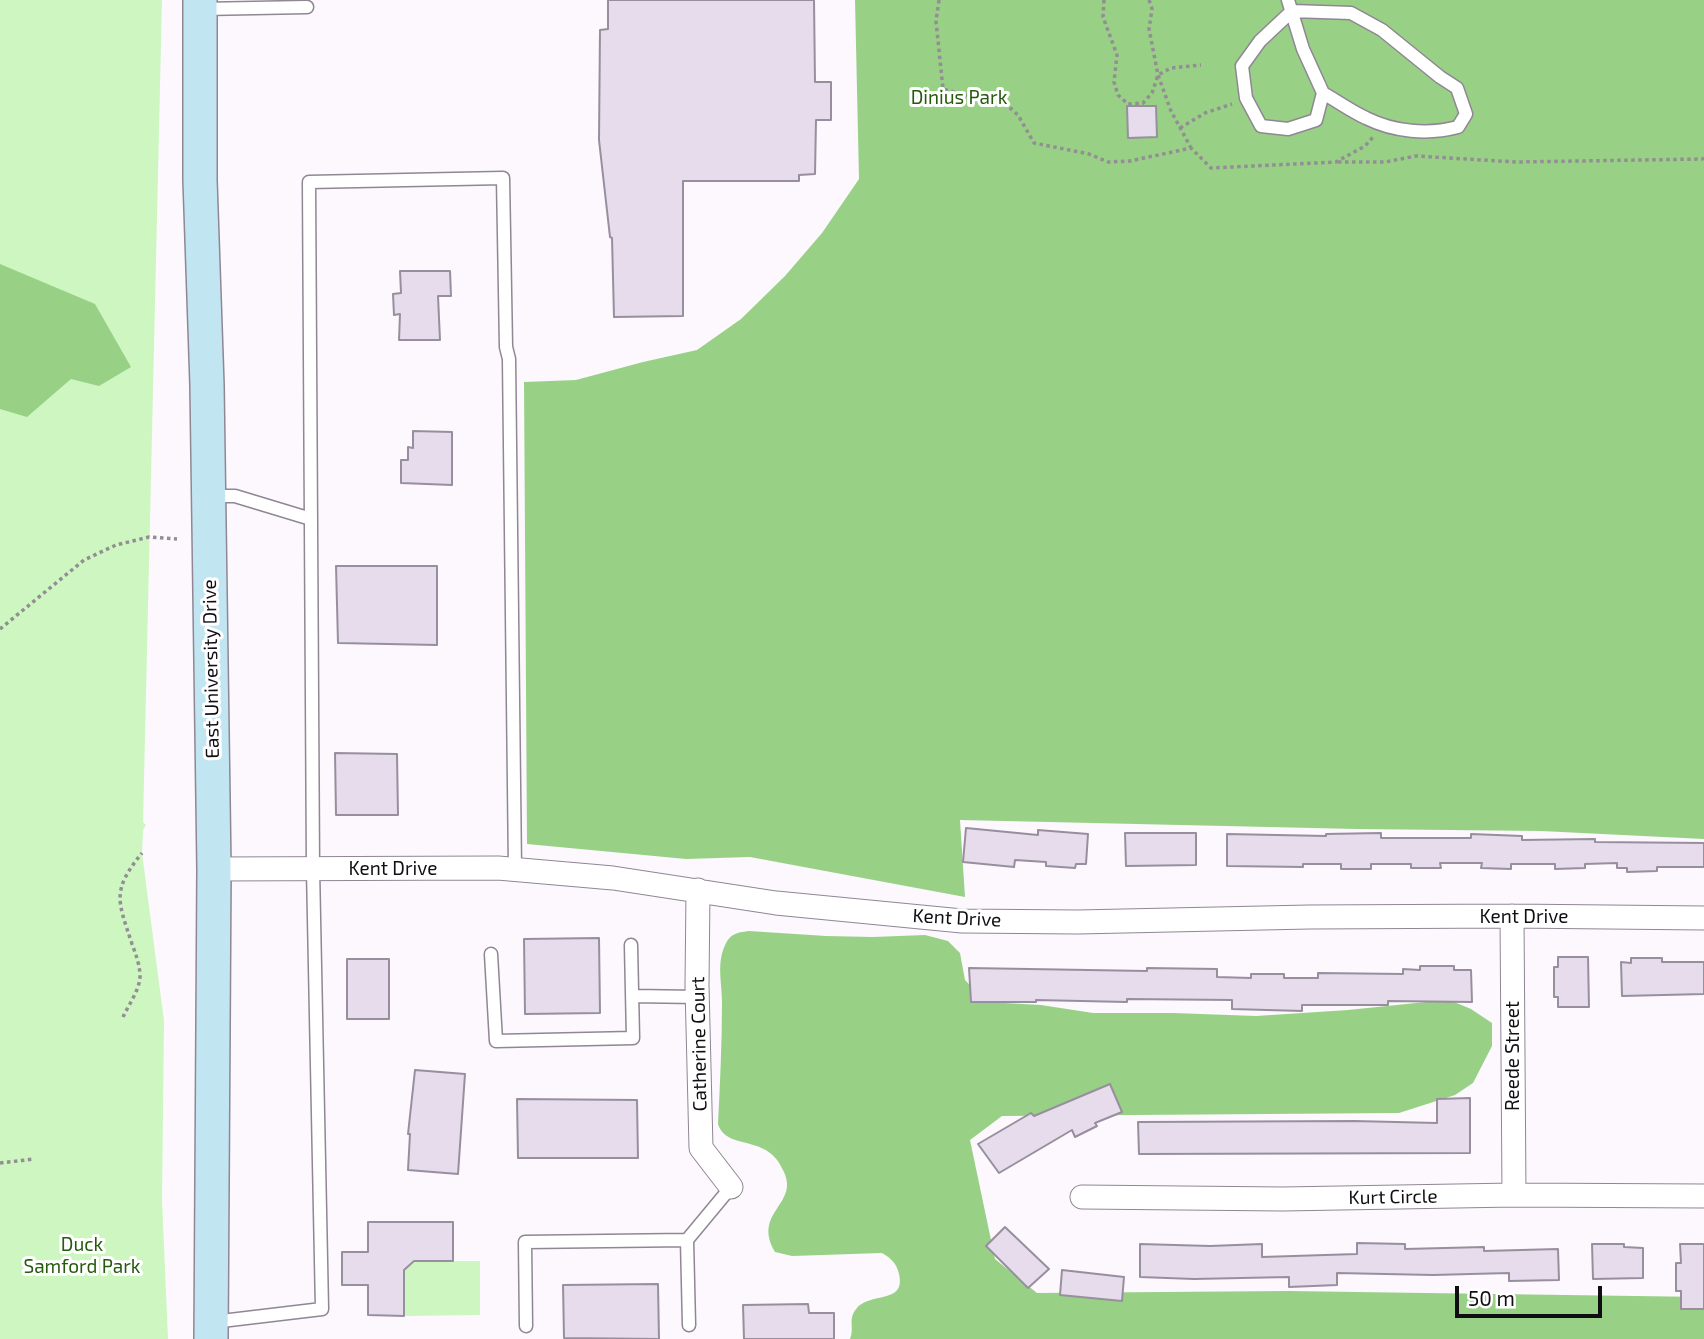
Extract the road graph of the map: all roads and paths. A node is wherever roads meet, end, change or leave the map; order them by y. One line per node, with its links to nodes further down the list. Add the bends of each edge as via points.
1 (939, 0): 13 (path, via 936,21 943,89 973,97 999,97 1018,115 1034,144 1108,162)
2 (1104, 0): 8 (path, via 1103,18 1117,55 1114,82 1118,95 1128,104 1143,103)
3 (1149, 0): 8 (path)
4 (200, 4): 6 (lane); 16 (main road, East University Drive)
5 (1290, 5): 9 (lane); 10 (lane, via 1242,66); 11 (lane, via 1351,13 1382,30 1457,88 1466,114 1458,127 1439,132)
6 (307, 6)
7 (1201, 65): 8 (path, via 1171,68)
8 (1158, 75): 12 (path)
9 (1323, 93): 10 (lane, via 1316,120 1288,129 1261,126); 11 (lane)
10 (1246, 99): 12 (path, via 1205,113)
11 (1385, 125): 15 (path, via 1364,146)
12 (1180, 128): 13 (path)
13 (1191, 148): 15 (path, via 1211,167)
14 (1704, 158): 15 (path, via 1516,162 1416,156 1385,162)
15 (1336, 162)
16 (209, 496): 17 (lane, via 235,496); 21 (main road, East University Drive)
17 (311, 519): 22 (lane); 23 (lane, via 309,182 503,178)
18 (177, 539): 19 (path, via 149,537 84,560)
19 (0, 629)
20 (142, 853): 31 (path, via 128,871 120,898 140,979)
21 (214, 869): 22 (street, Kent Drive); 41 (main road, East University Drive)
22 (313, 869): 23 (street, Kent Drive); 41 (lane, via 322,1309)
23 (515, 870): 24 (street, Kent Drive)
24 (698, 890): 25 (street, Kent Drive, via 776,903 962,921); 30 (street, Catherine Court)
25 (1512, 916): 26 (street, Kent Drive); 35 (street, Reede Street)
26 (1704, 918)
27 (631, 945): 29 (lane)
28 (491, 954): 29 (lane, via 496,1041 633,1038)
29 (633, 996): 30 (lane)
30 (698, 997): 34 (street, Catherine Court, via 701,1148)
31 (123, 1017)
32 (34, 1159): 33 (path)
33 (0, 1163)
34 (731, 1187): 38 (lane)
35 (1514, 1195): 36 (street, Kurt Circle); 37 (street, Kurt Circle)
36 (1704, 1196)
37 (1082, 1197)
38 (687, 1240): 39 (lane); 40 (lane, via 525,1242)
39 (688, 1325)
40 (526, 1326)
41 (211, 1331)

